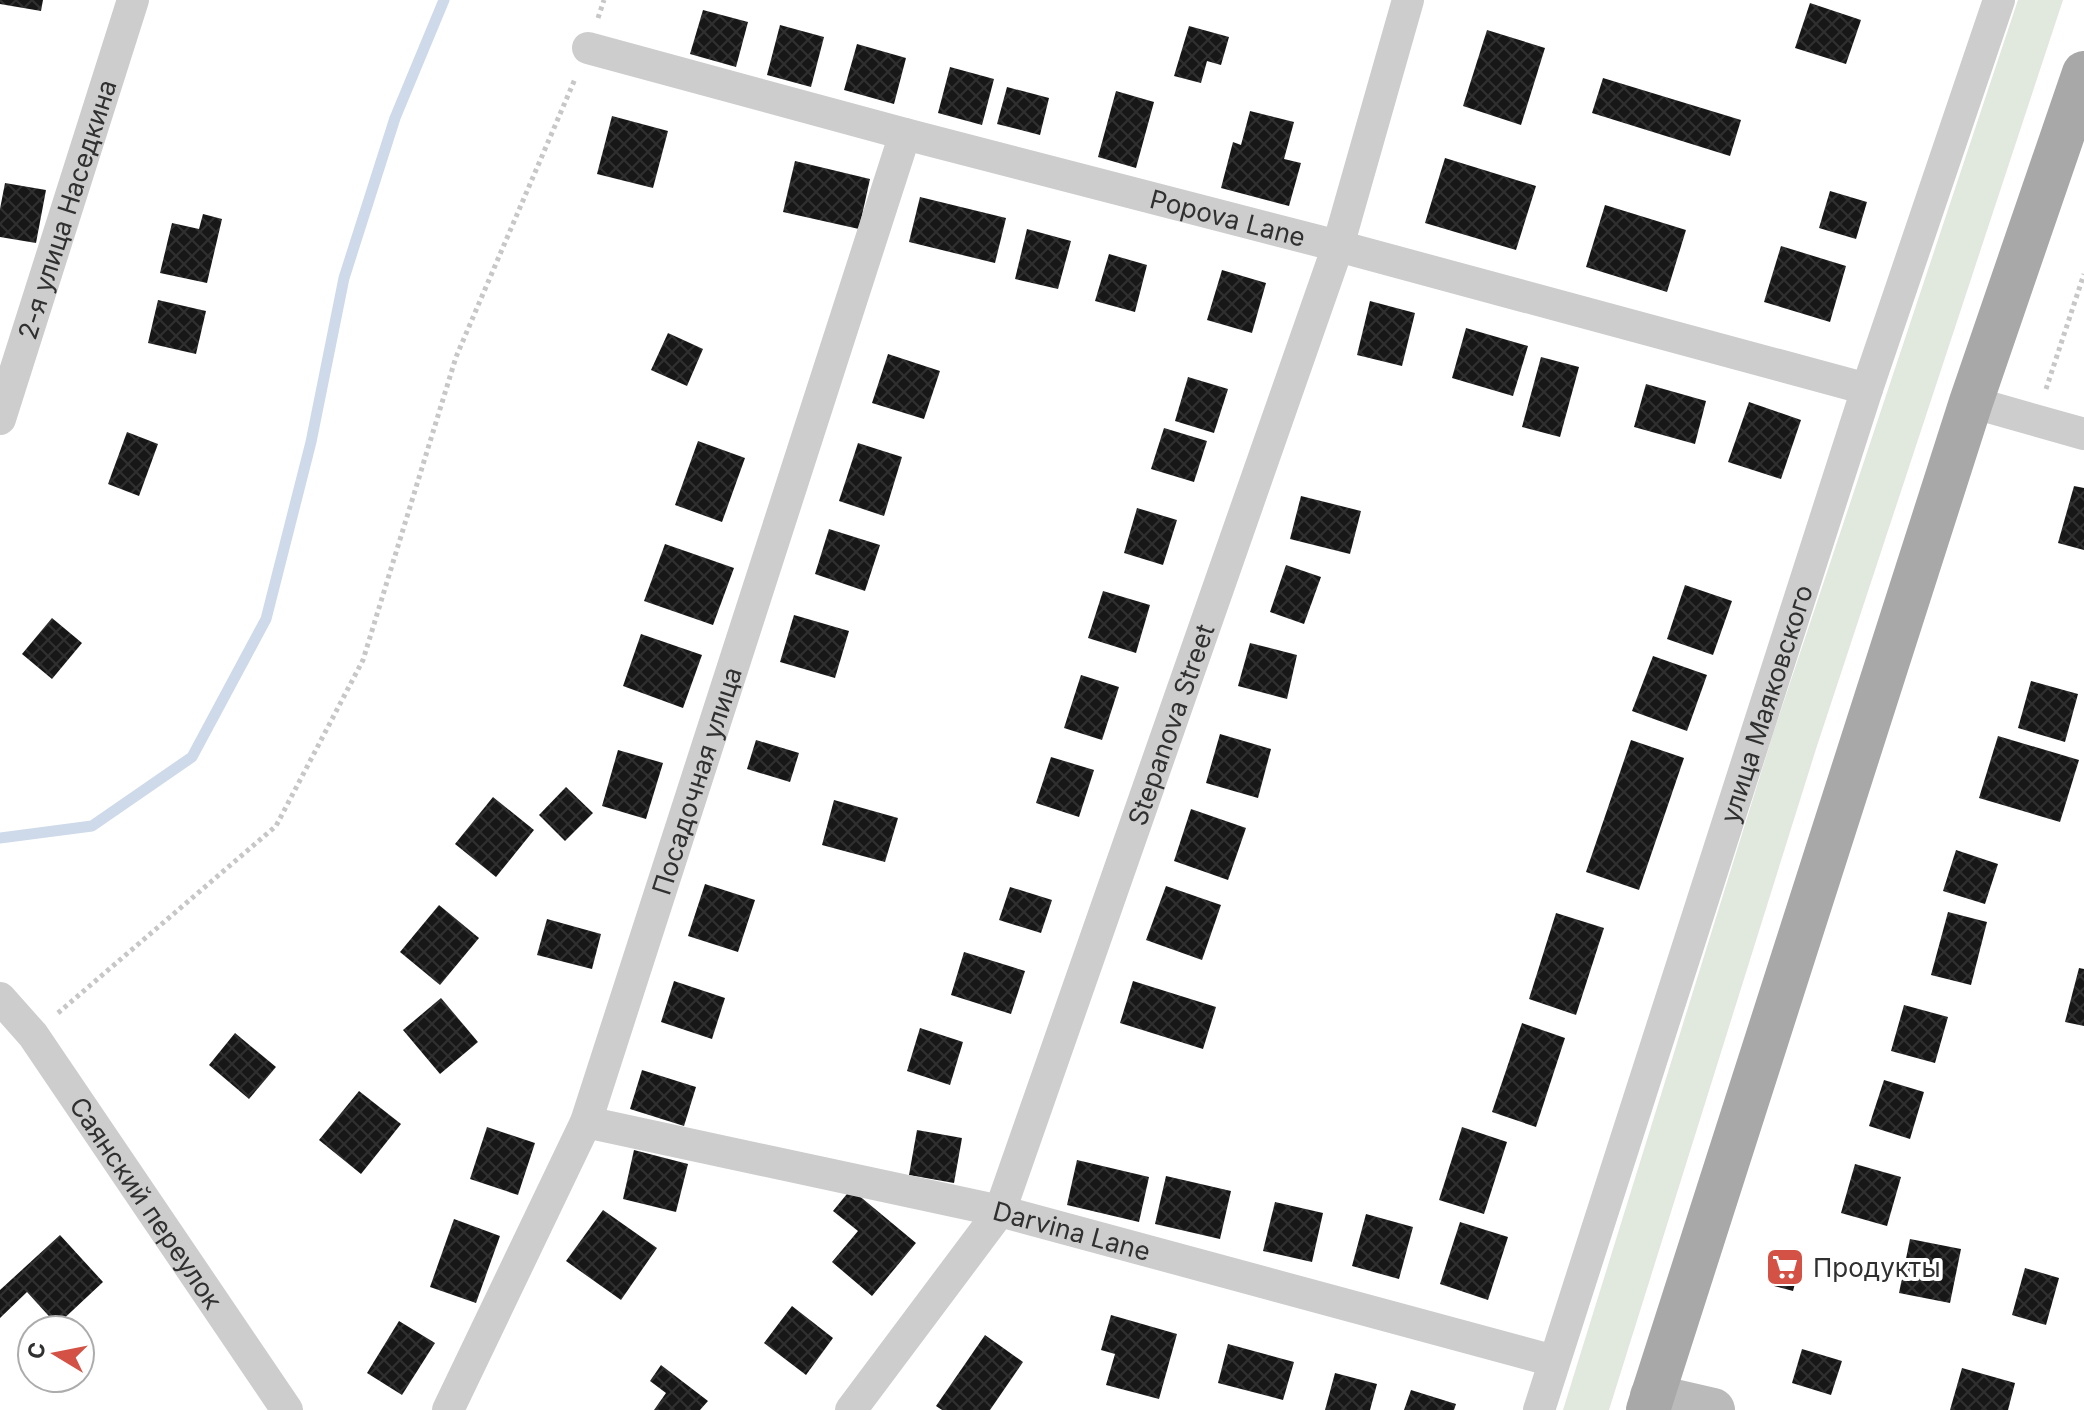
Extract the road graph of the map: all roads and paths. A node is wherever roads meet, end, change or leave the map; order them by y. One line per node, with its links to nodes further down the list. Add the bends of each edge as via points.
1 (133, 0): 12 (street, 2-я улица Наседкина)
2 (604, 0): 5 (path)
3 (1408, 0): 8 (street, Stepanova Street)
4 (1999, 0): 10 (street, улица Маяковского)
5 (588, 48): 7 (street, Popova Lane); 16 (path, via 456,357 363,660 276,826)
6 (2084, 73): 11 (main road)
7 (905, 134): 8 (street, Popova Lane); 17 (street, Посадочная улица)
8 (1338, 246): 10 (street, Popova Lane); 18 (street, Stepanova Street)
9 (2084, 274): 13 (path)
10 (1867, 389): 19 (street, улица Маяковского)
11 (1971, 402): 13 (street); 20 (main road)
12 (0, 419)
13 (2036, 421): 14 (street)
14 (2084, 434)
15 (0, 998): 16 (street, Саянский переулок)
16 (33, 1035): 21 (street, Саянский переулок)
17 (586, 1122): 18 (street, Darvina Lane); 22 (street, Посадочная улица)
18 (1000, 1211): 19 (street, Darvina Lane); 23 (street, Stepanova Street)
19 (1554, 1361): 24 (street, улица Маяковского)
20 (1650, 1403): 25 (street)
21 (287, 1410)
22 (448, 1410)
23 (851, 1410)
24 (1539, 1410)
25 (1713, 1410)

